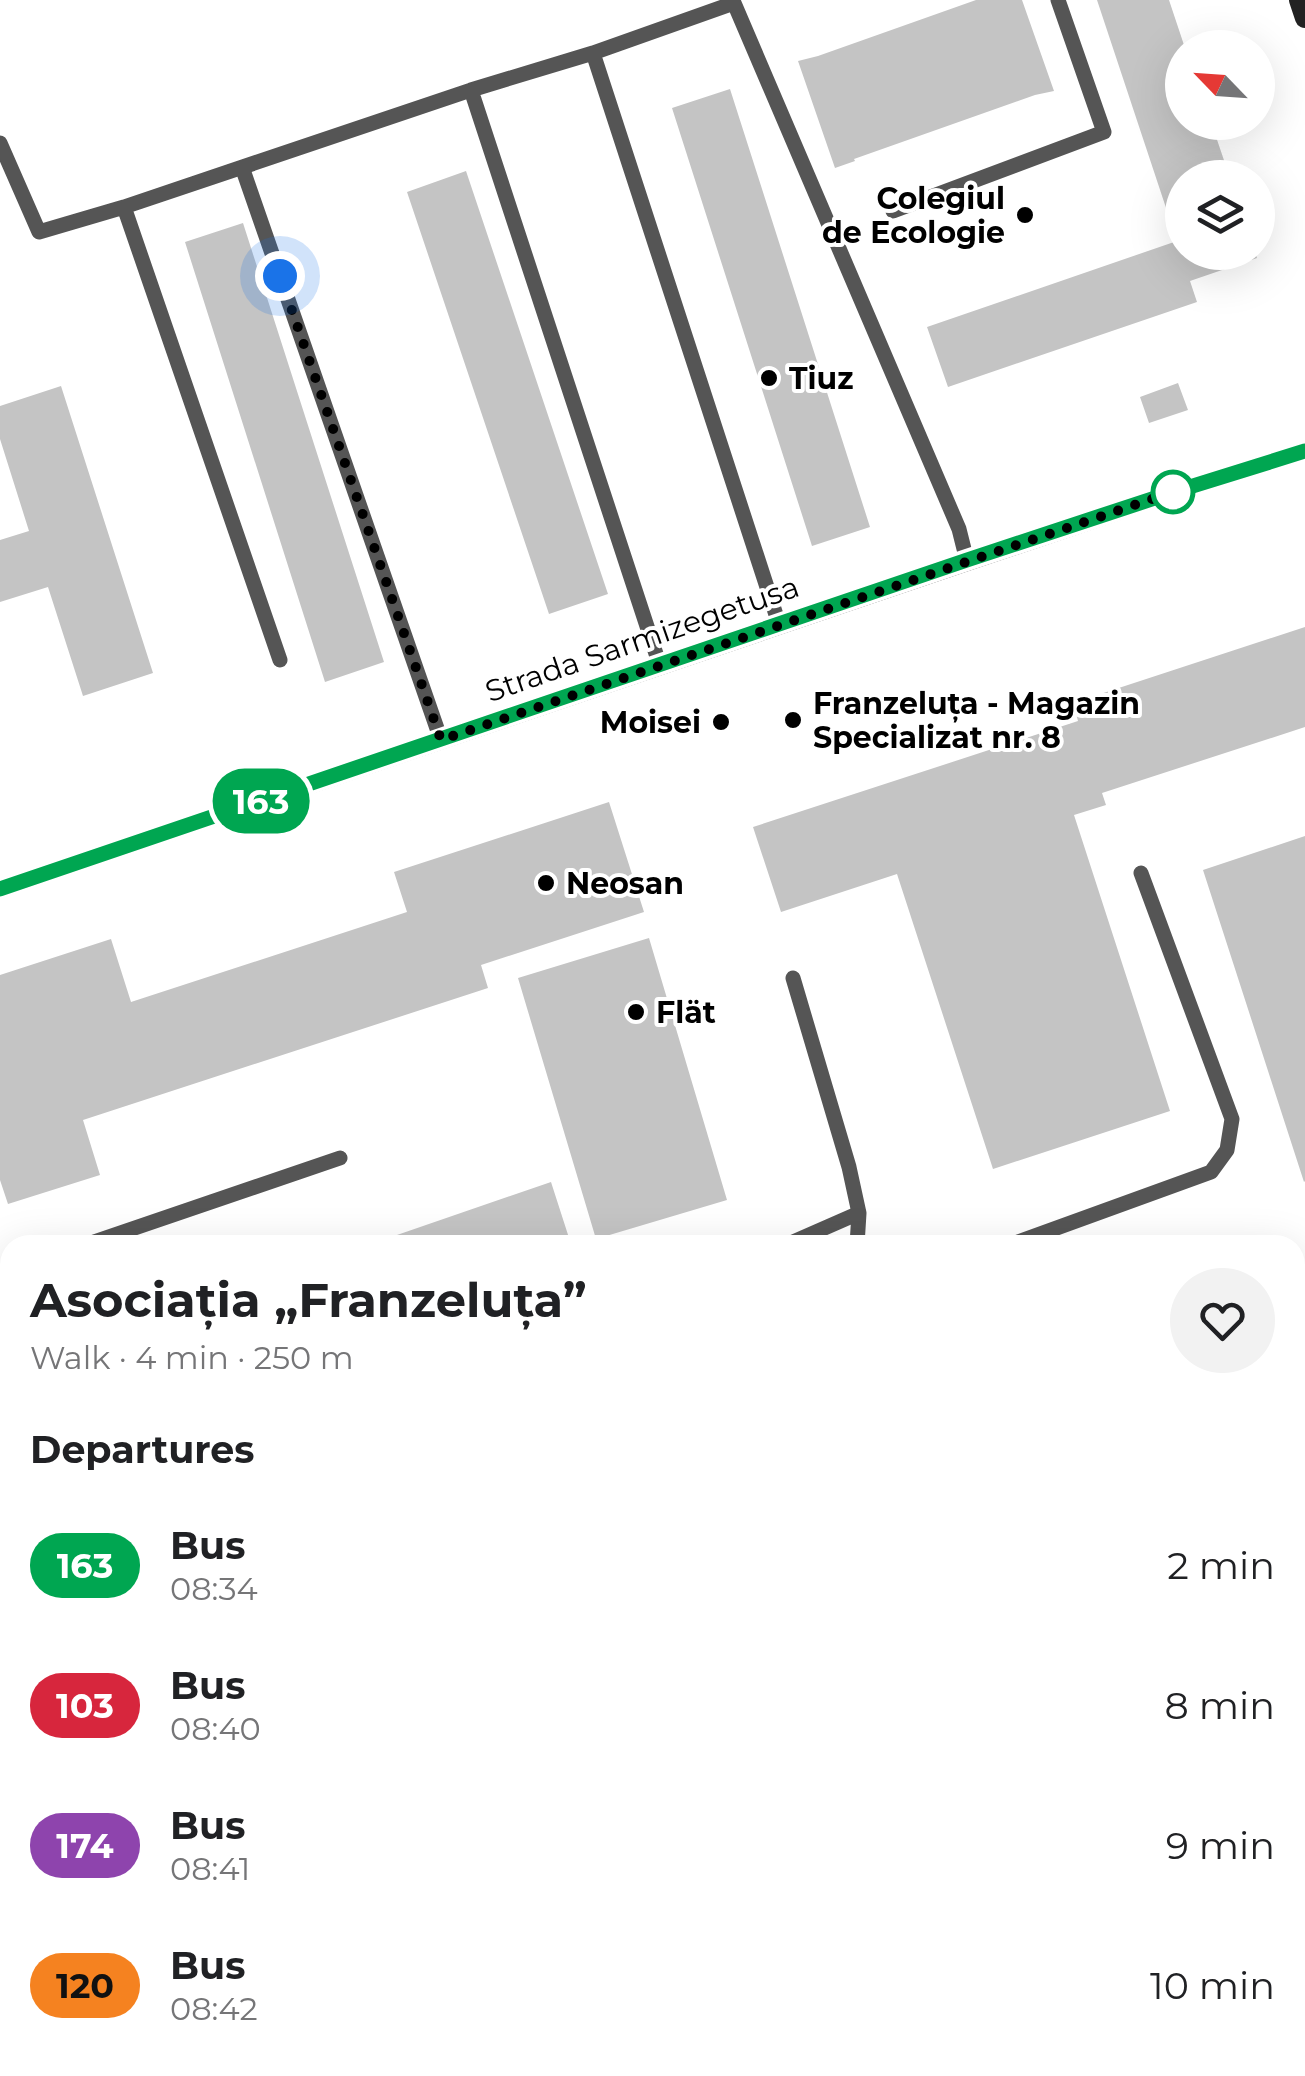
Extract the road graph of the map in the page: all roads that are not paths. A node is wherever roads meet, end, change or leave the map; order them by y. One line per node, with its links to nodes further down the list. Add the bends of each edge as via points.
1 (1058, 0): 10 (lane, via 1104,132)
2 (1299, 0): 4 (main road)
3 (737, 1): 5 (lane); 12 (lane)
4 (1305, 18)
5 (592, 53): 6 (lane); 13 (lane)
6 (471, 90): 8 (lane); 15 (lane)
7 (0, 143): 9 (lane, via 39,232)
8 (242, 167): 9 (lane); 16 (lane)
9 (124, 207): 14 (lane)
10 (892, 212)
11 (1305, 452): 12 (main road, Strada Sarmizegetusa)
12 (967, 560): 13 (main road, Strada Sarmizegetusa)
13 (779, 624): 15 (main road, Strada Sarmizegetusa)
14 (280, 660)
15 (660, 666): 16 (main road, Strada Sarmizegetusa)
16 (441, 740): 18 (main road, Strada Sarmizegetusa)
17 (1141, 873): 25 (lane, via 1232,1120 1226,1150 1211,1172)
18 (0, 889)
19 (792, 978): 21 (lane)
20 (340, 1158): 22 (lane)
21 (858, 1212): 23 (lane); 24 (lane)
22 (115, 1235)
23 (808, 1235)
24 (857, 1235)
25 (1038, 1235)

